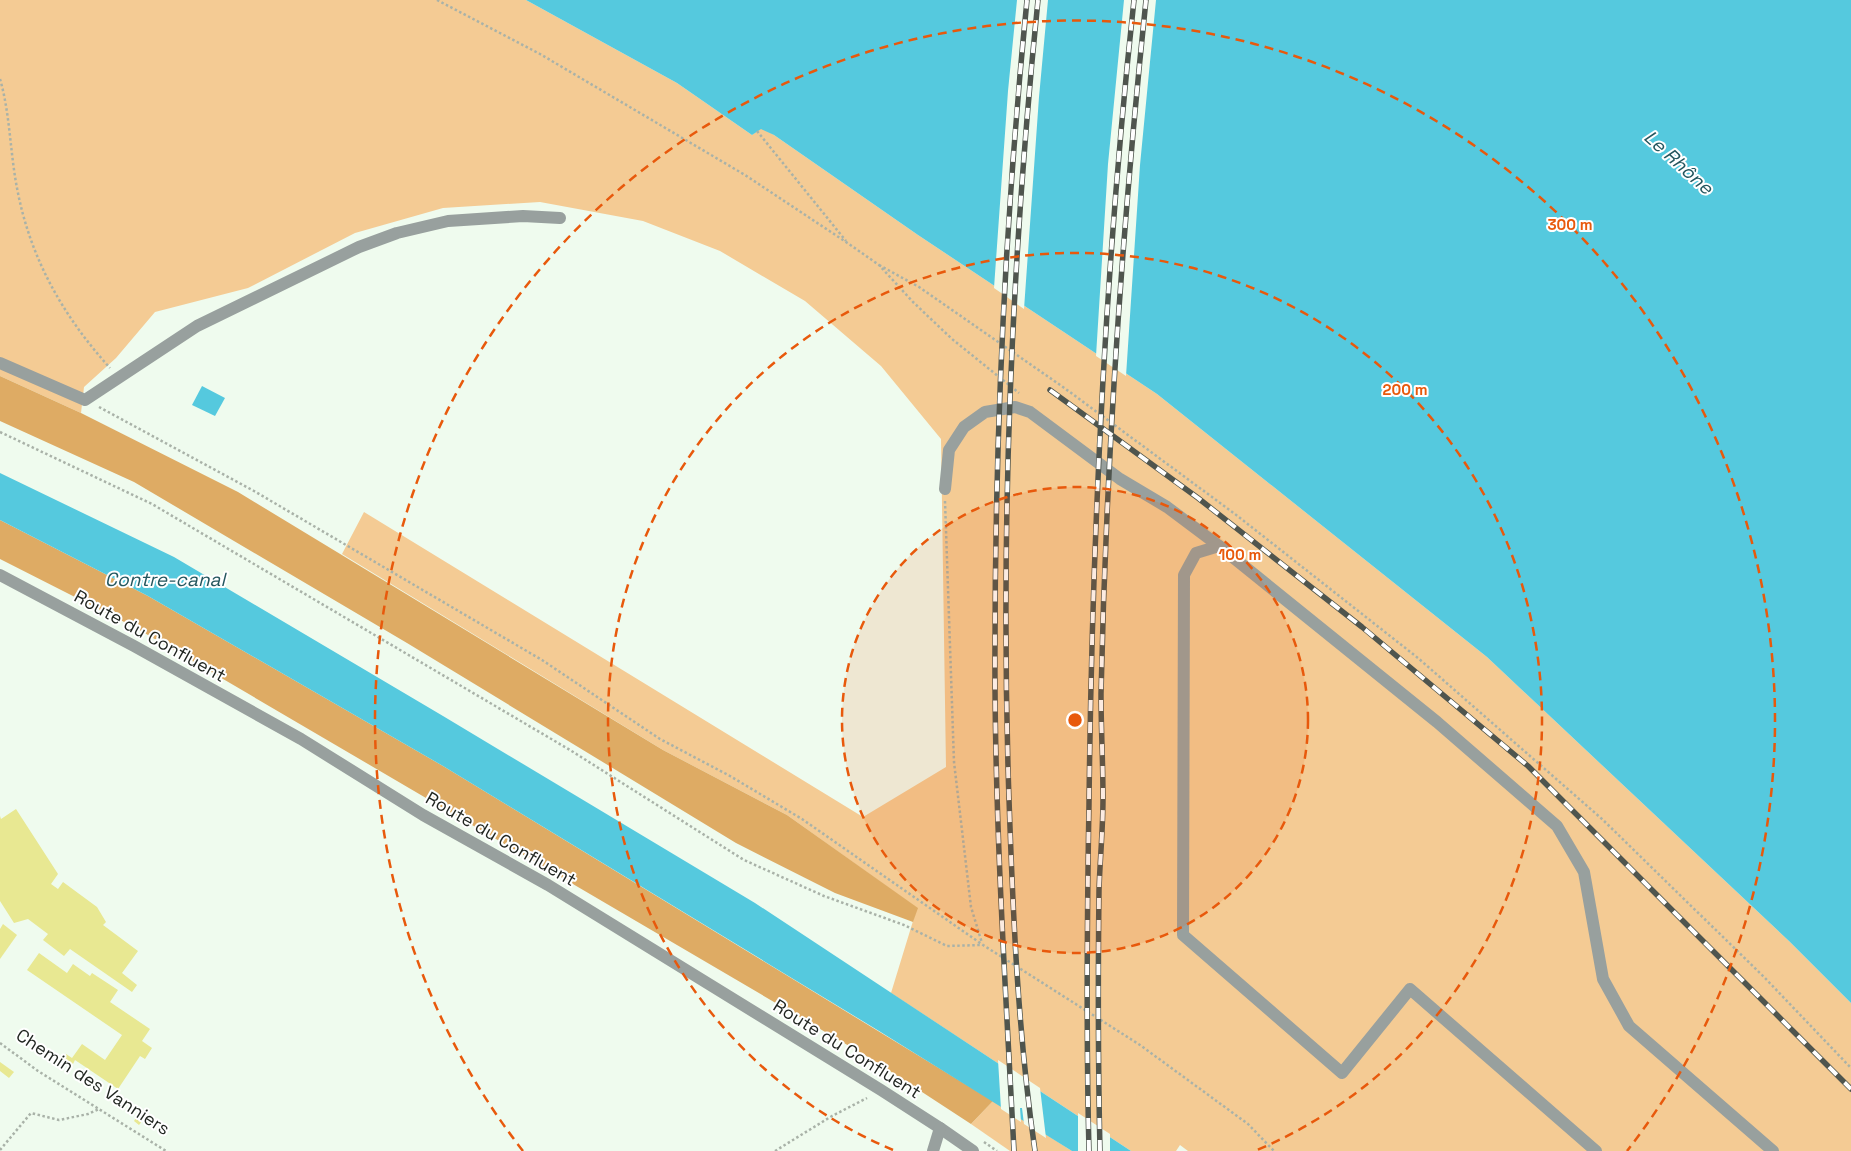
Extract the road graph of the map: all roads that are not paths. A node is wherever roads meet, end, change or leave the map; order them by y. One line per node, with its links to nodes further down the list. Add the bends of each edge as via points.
1 (560, 218): 2 (street, via 523,216 448,222 397,233 359,247 197,326 85,400)
2 (0, 364)
3 (945, 489): 4 (street, via 949,450 964,427 985,412 1015,407 1030,412 1120,479 1167,507)
4 (1219, 546): 9 (street, via 1196,553 1184,575 1183,935 1342,1073 1410,989); 10 (street, via 1437,722 1557,826 1584,872 1603,979 1629,1026)
5 (0, 575): 6 (street, Route du Confluent, via 301,740 423,815 548,885)
6 (940, 1128): 7 (street); 8 (street, Route du Confluent)
7 (932, 1151)
8 (973, 1151)
9 (1596, 1151)
10 (1773, 1151)

